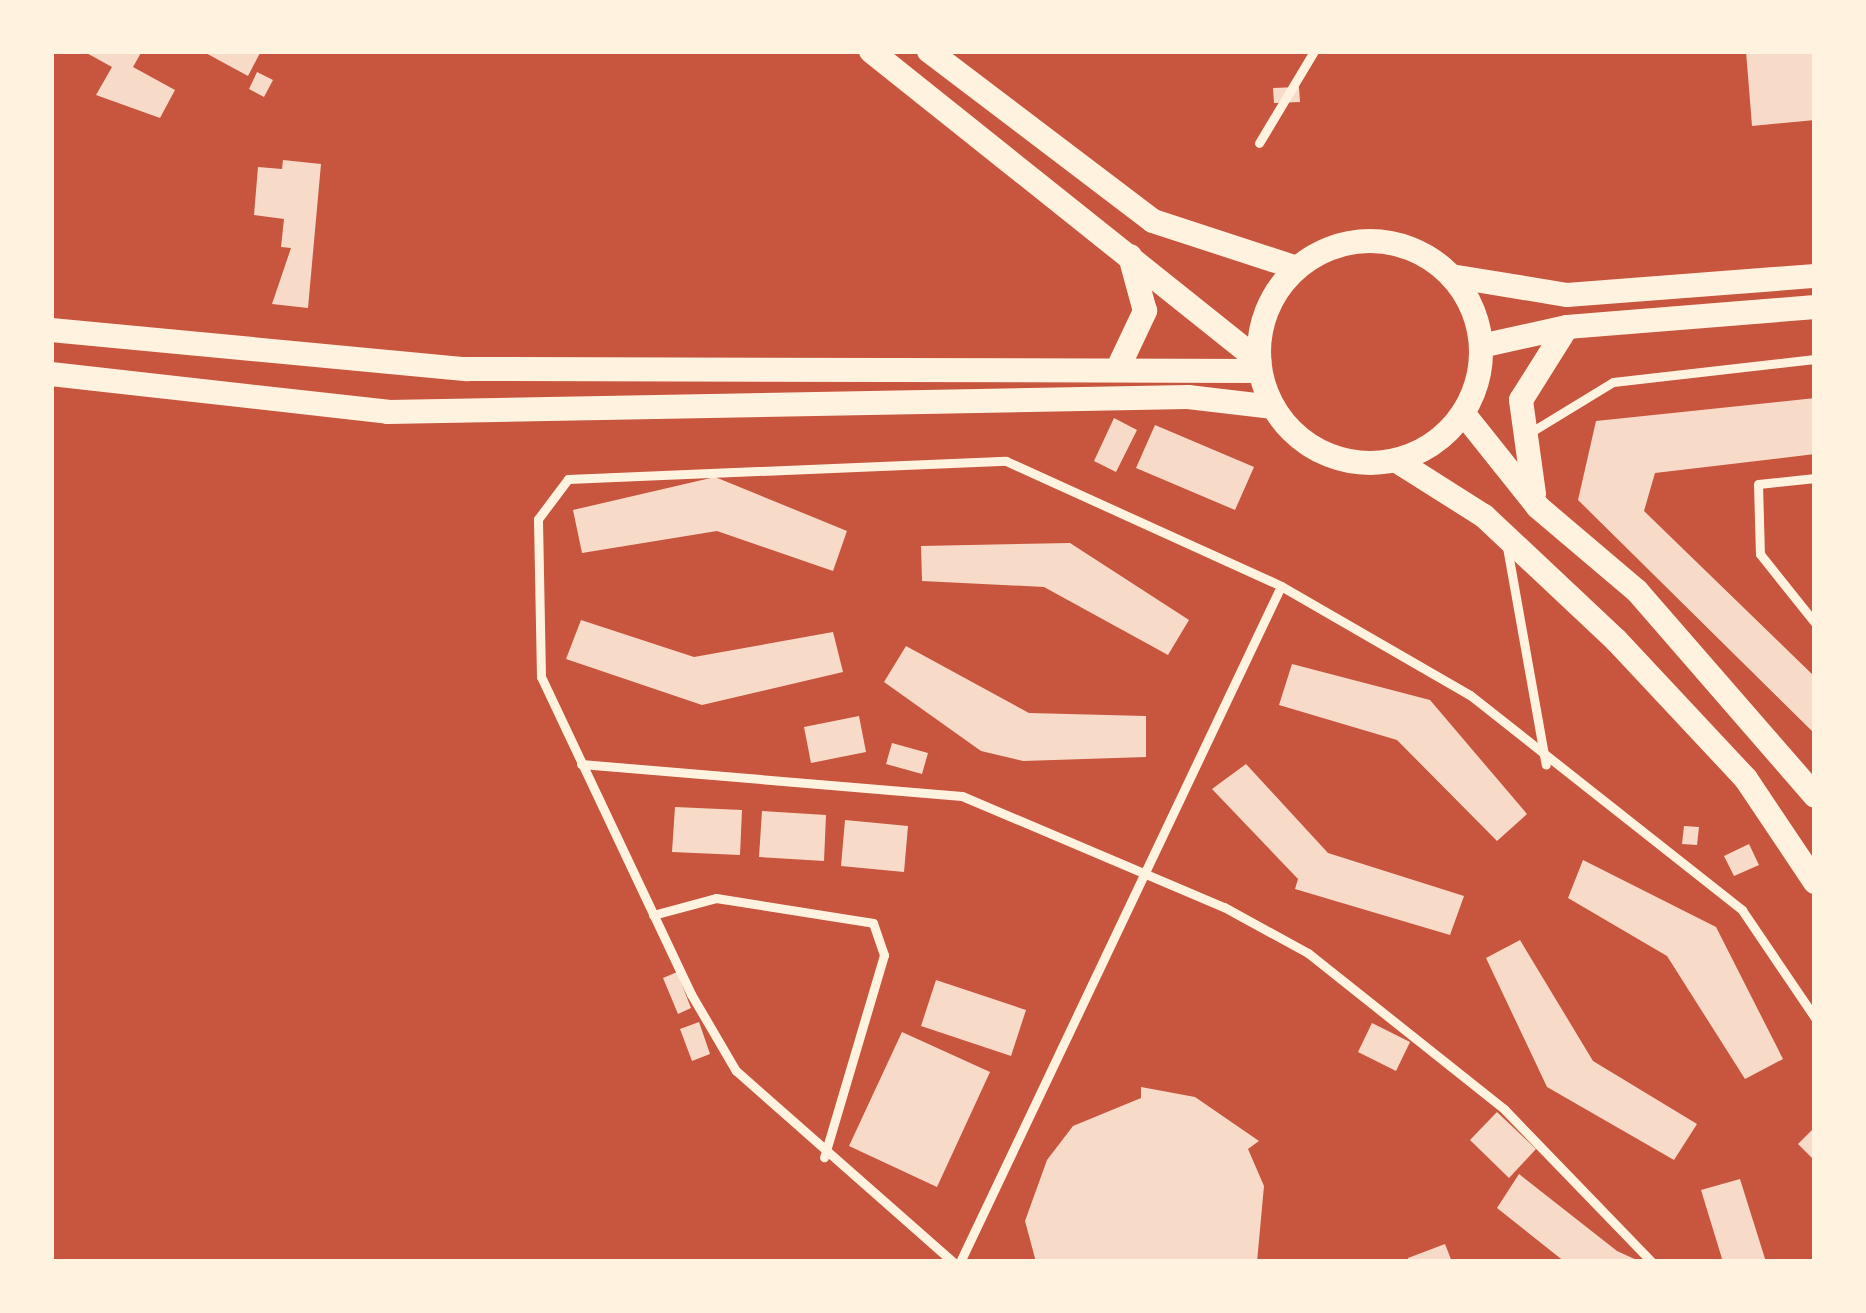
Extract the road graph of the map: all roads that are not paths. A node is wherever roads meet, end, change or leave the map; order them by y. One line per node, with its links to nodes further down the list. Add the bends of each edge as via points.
1 (871, 51): 5 (main road)
2 (929, 51): 6 (main road, via 1153,221)
3 (1314, 51): 4 (lane)
4 (1259, 143)
5 (1129, 254): 14 (main road, via 1145,311); 15 (main road)
6 (1297, 268): 7 (main road, via 1376,241); 15 (main road, via 1271,301)
7 (1451, 276): 8 (main road, via 1568,295); 12 (main road)
8 (1815, 276)
9 (1815, 307): 10 (main road)
10 (1567, 327): 12 (main road); 19 (main road, via 1526,387)
11 (51, 331): 14 (main road, via 467,369)
12 (1481, 346): 18 (main road)
13 (1815, 358): 19 (lane, via 1613,382 1560,406)
14 (1120, 364): 15 (main road)
15 (1260, 366): 17 (main road)
16 (51, 374): 17 (main road, via 388,412 1169,397)
17 (1273, 407): 20 (main road, via 1326,455)
18 (1463, 413): 20 (main road); 22 (main road)
19 (1520, 443): 22 (main road)
20 (1397, 461): 23 (main road)
21 (1815, 478): 25 (lane, via 1758,484 1760,554)
22 (1538, 507): 28 (main road, via 1637,591)
23 (1505, 536): 27 (lane); 30 (main road, via 1746,779)
24 (1281, 586): 26 (lane, via 1006,460 585,473 550,491 538,519 542,677); 27 (lane, via 1432,670); 29 (lane)
25 (1815, 623)
26 (581, 764): 29 (lane, via 962,796); 31 (lane)
27 (1546, 765): 32 (lane, via 1742,910)
28 (1815, 796)
29 (1147, 872): 34 (lane); 35 (lane, via 1308,953 1377,1005 1504,1109)
30 (1815, 882)
31 (653, 914): 33 (lane, via 721,1050); 33 (lane, via 716,898 873,923 884,956)
32 (1815, 1018)
33 (824, 1157): 34 (lane)
34 (957, 1262)
35 (1652, 1262)

